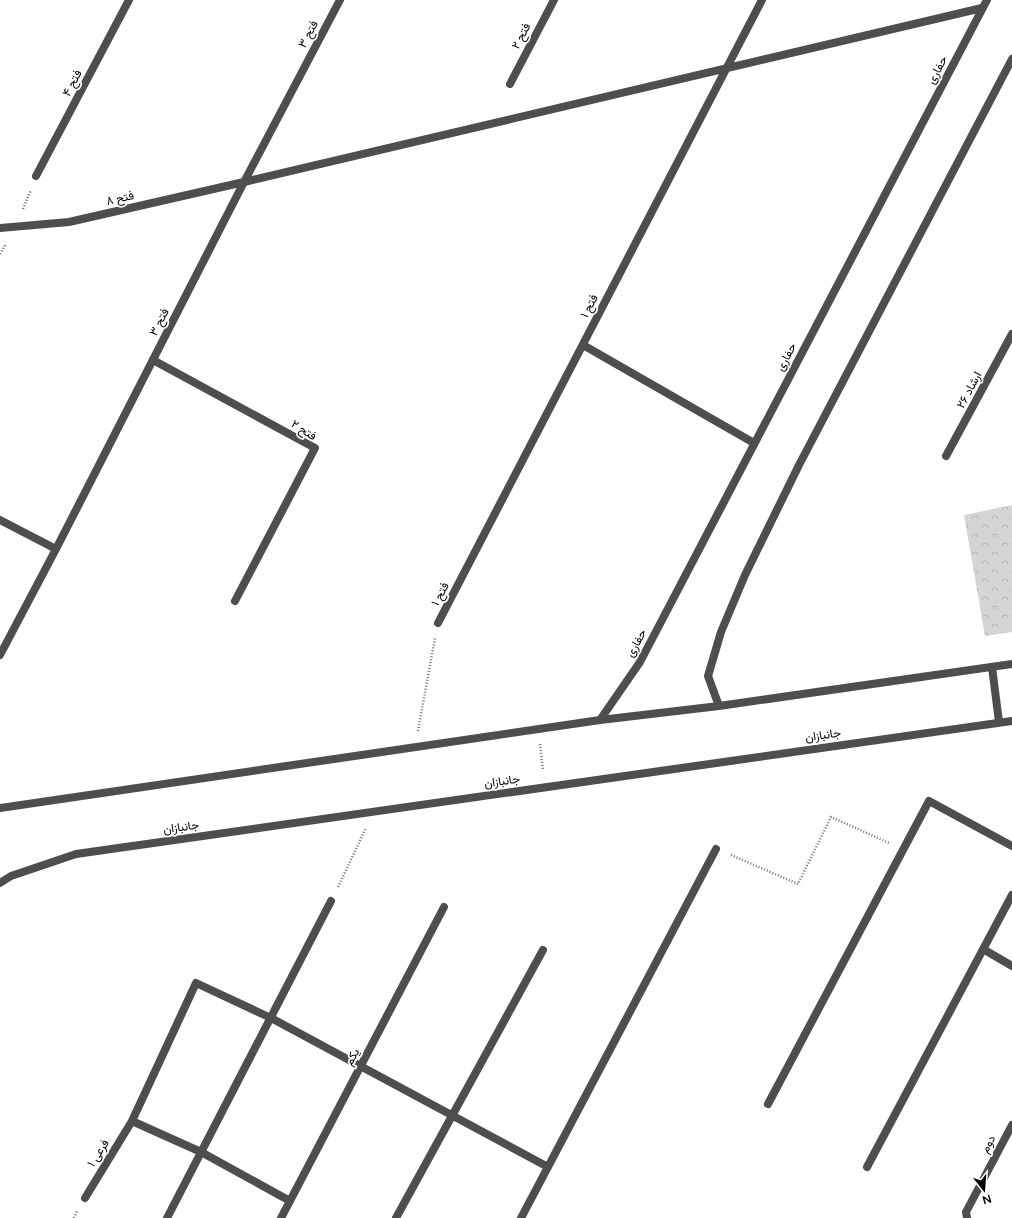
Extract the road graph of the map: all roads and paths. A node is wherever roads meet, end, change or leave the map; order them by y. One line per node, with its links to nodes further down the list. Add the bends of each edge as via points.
1 (129, 0): 10 (street, فتح ۴)
2 (340, 0): 11 (street, فتح ۳)
3 (554, 0): 9 (street, فتح ۲)
4 (762, 0): 8 (street, فتح ۱)
5 (987, 0): 6 (street, حفاری)
6 (982, 8): 8 (street, فتح ۸); 16 (street, حفاری)
7 (1012, 59): 25 (street, via 799,465 745,575 721,632 708,676)
8 (726, 69): 11 (street, فتح ۸); 14 (street, فتح ۱)
9 (510, 84)
10 (36, 176)
11 (244, 182): 12 (street, فتح ۸, via 70,222); 15 (street, فتح ۳)
12 (0, 228)
13 (1012, 334): 17 (street, ارشاد ۲۶)
14 (583, 345): 16 (street); 21 (street, فتح ۱)
15 (153, 360): 19 (street, فتح ۳); 20 (street, فتح ۲, via 315,448)
16 (754, 443): 26 (street, حفاری, via 640,662)
17 (946, 456)
18 (0, 520): 19 (street)
19 (56, 549): 22 (street, فتح ۳)
20 (235, 601)
21 (438, 623): 30 (path)
22 (0, 655)
23 (1012, 664): 24 (street)
24 (992, 667): 25 (street); 28 (street)
25 (719, 706): 26 (street)
26 (600, 720): 29 (street)
27 (1012, 721): 28 (street, جانبازان)
28 (999, 722): 31 (street, جانبازان)
29 (538, 730): 30 (street); 31 (path)
30 (415, 748): 32 (street)
31 (545, 787): 33 (street, جانبازان)
32 (0, 808)
33 (374, 812): 37 (street, جانبازان, via 76,854 11,876); 39 (path)
34 (1012, 846): 36 (street, via 929,801)
35 (716, 849): 36 (path, via 798,884 831,817); 51 (street)
36 (904, 850): 46 (street)
37 (0, 883)
38 (1012, 895): 41 (street)
39 (331, 901): 44 (street)
40 (444, 907): 45 (street, یکم)
41 (983, 949): 43 (street); 52 (street)
42 (543, 950): 47 (street)
43 (1012, 966)
44 (271, 1018): 45 (street); 48 (street, فرعی ۱, via 196,983); 50 (street)
45 (361, 1066): 47 (street); 54 (street, یکم)
46 (768, 1104)
47 (452, 1115): 51 (street); 57 (street)
48 (132, 1121): 50 (street); 53 (street, فرعی ۱)
49 (1012, 1125): 59 (street, دوم, via 966,1212)
50 (201, 1152): 54 (street); 55 (street)
51 (548, 1167): 58 (street)
52 (867, 1168)
53 (85, 1198)
54 (290, 1201): 56 (street, یکم)
55 (167, 1218)
56 (280, 1218)
57 (396, 1218)
58 (521, 1218)
59 (967, 1218)

